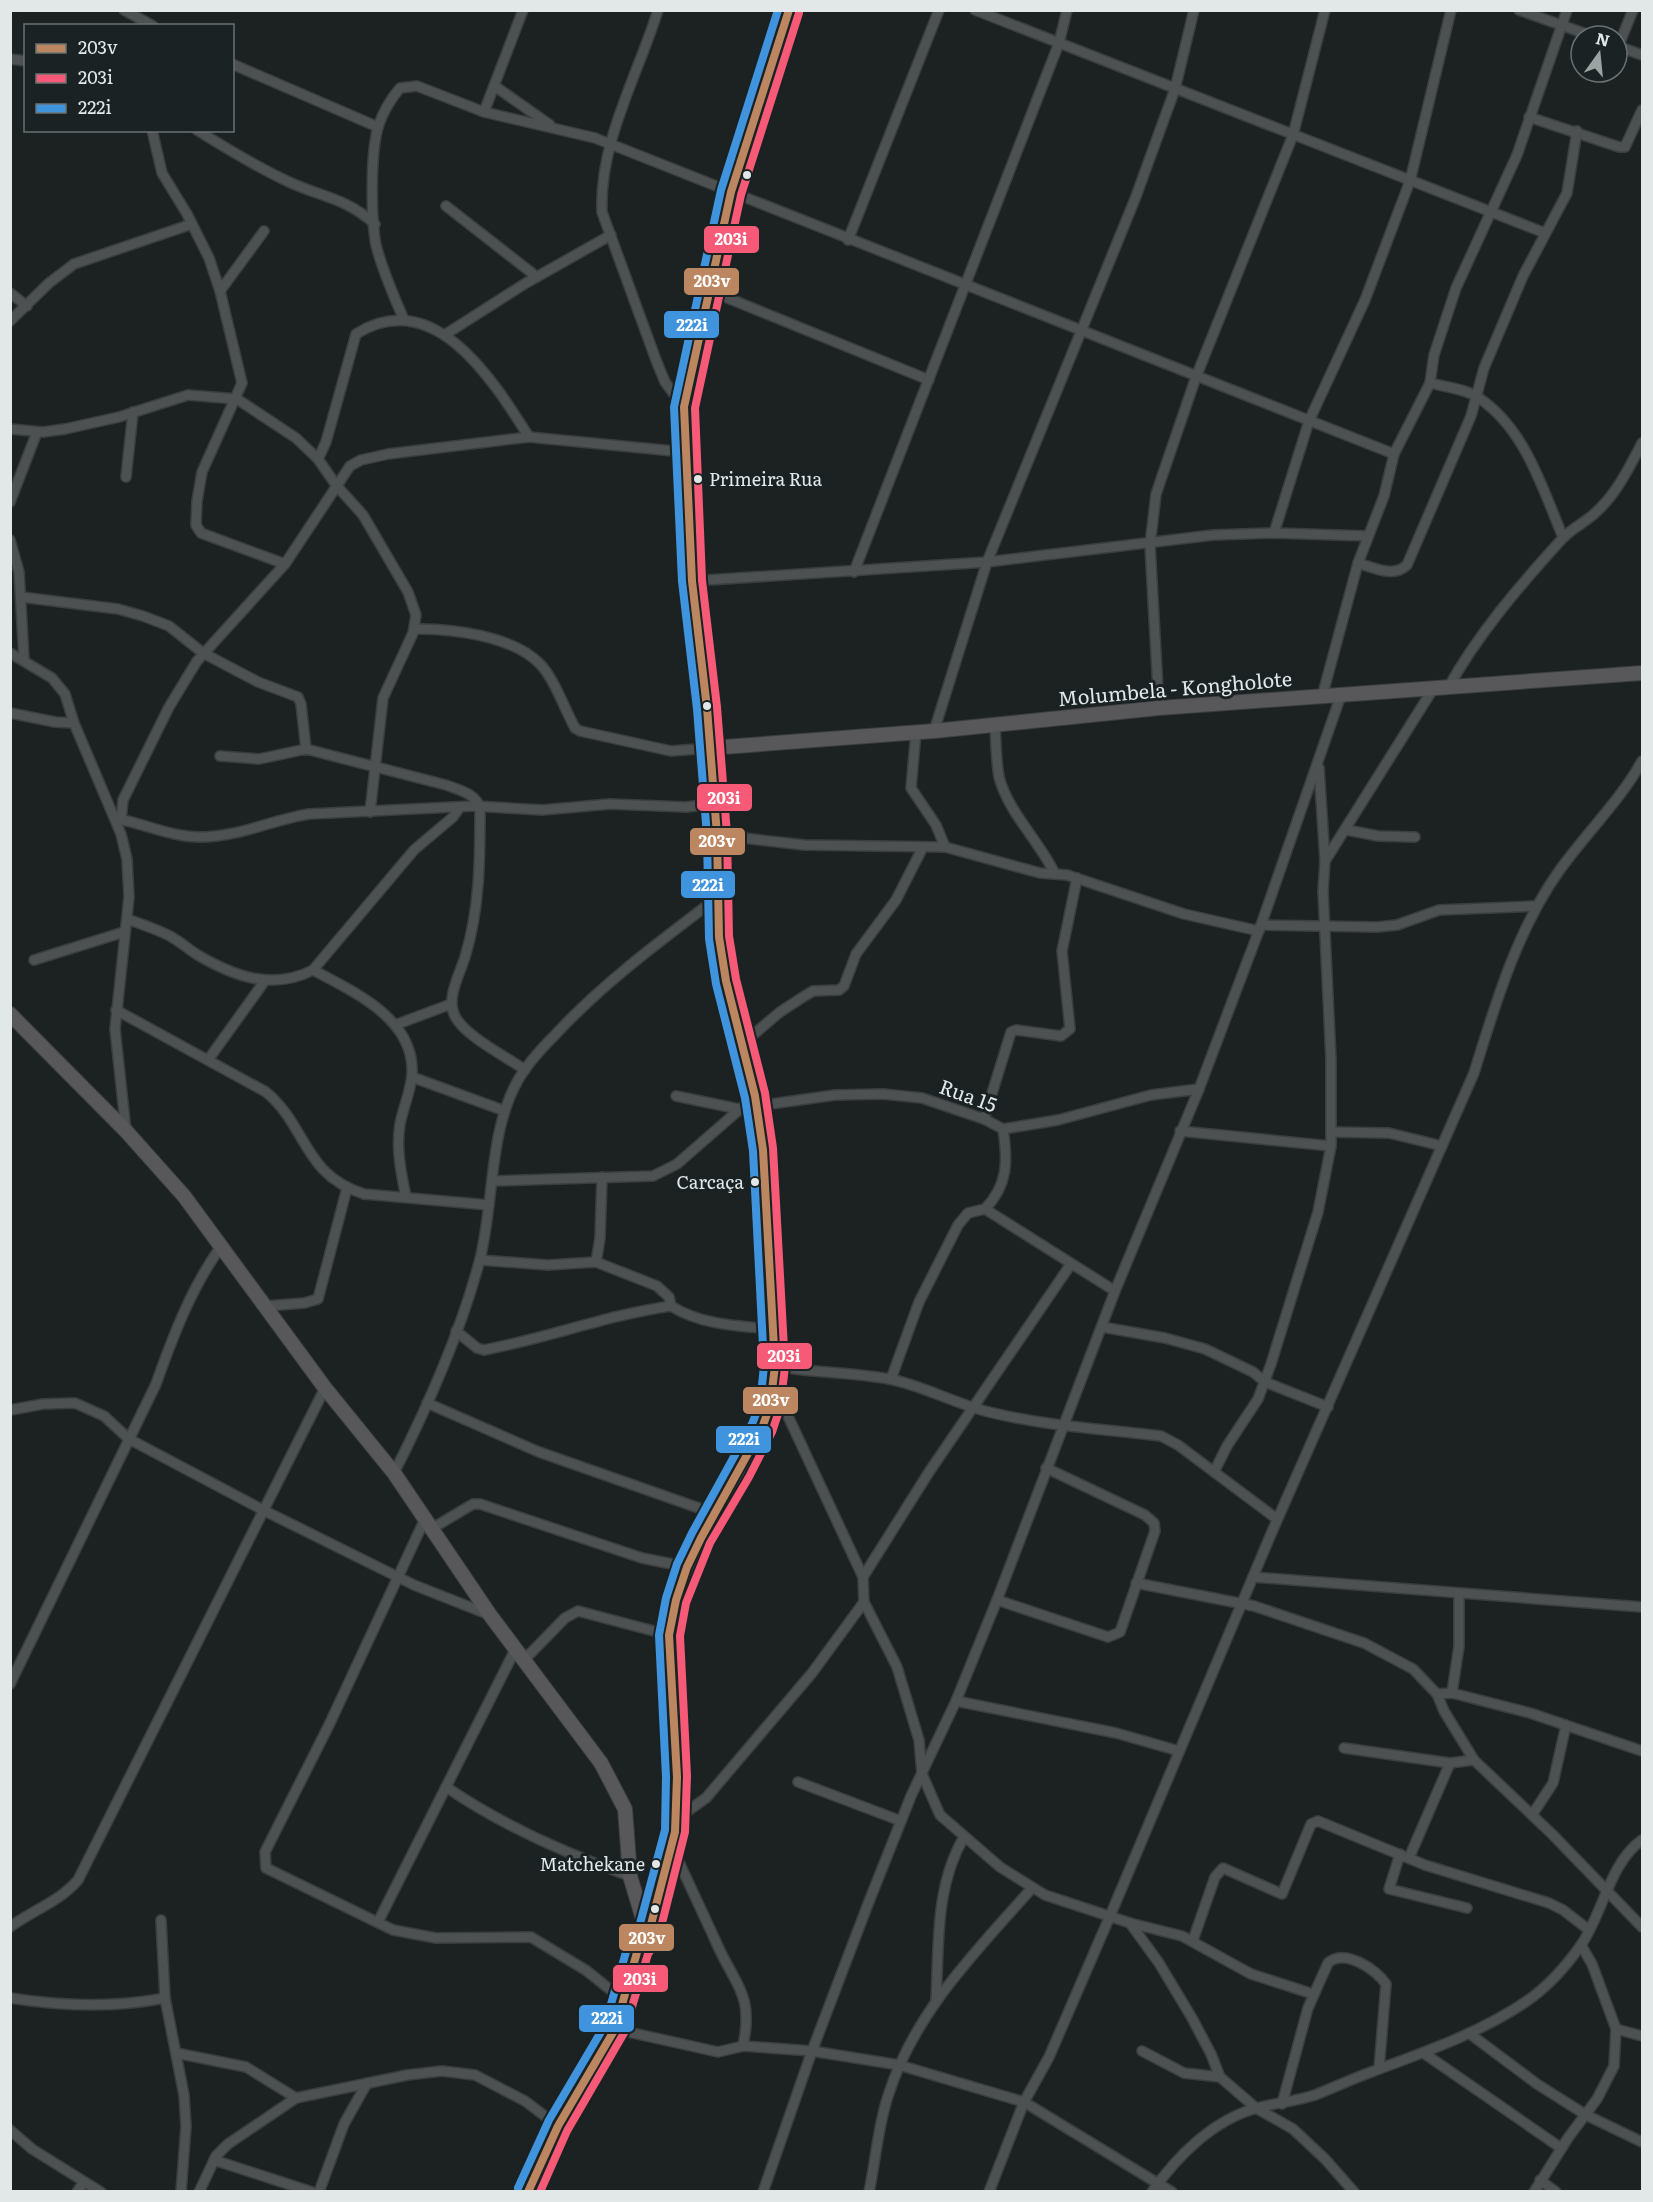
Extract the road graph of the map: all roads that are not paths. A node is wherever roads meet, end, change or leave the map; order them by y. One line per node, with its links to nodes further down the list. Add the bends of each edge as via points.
1 (124, 10): 14 (street)
2 (523, 10): 20 (street)
3 (658, 10): 31 (street)
4 (789, 10): 32 (street)
5 (939, 10): 42 (street)
6 (975, 10): 18 (street)
7 (1066, 10): 18 (street)
8 (1194, 10): 21 (street)
9 (1325, 10): 30 (street)
10 (1451, 10): 33 (street)
11 (1519, 10): 16 (street)
12 (1567, 10): 16 (street)
13 (1634, 10): 15 (street)
14 (137, 18)
15 (1628, 24)
16 (1562, 26): 17 (street); 24 (street)
17 (1569, 28)
18 (1059, 43): 21 (street); 44 (street)
19 (234, 65): 25 (street)
20 (496, 87): 23 (street); 26 (street)
21 (1175, 89): 30 (street); 51 (street)
22 (1642, 110): 27 (street, via 1625,147)
23 (484, 112): 25 (street, via 407,86 400,88 387,104); 26 (street)
24 (1529, 117): 27 (street); 36 (street)
25 (378, 127): 38 (street, via 373,184)
26 (554, 128): 31 (street)
27 (1577, 131): 40 (street, via 1567,193)
28 (152, 132): 37 (street, via 162,173)
29 (200, 132): 38 (street, via 274,175 345,202)
30 (1293, 135): 33 (street); 53 (street)
31 (610, 145): 34 (street); 41 (street, via 601,192 602,212)
32 (736, 176): 34 (street)
33 (1410, 181): 36 (street); 60 (street, via 1365,300)
34 (731, 192): 42 (street); 45 (street)
35 (446, 206): 43 (street)
36 (1490, 212): 40 (street); 55 (street, via 1448,310)
37 (192, 224): 46 (street); 48 (street, via 74,264)
38 (375, 224): 49 (street, via 376,245)
39 (264, 231): 46 (street)
40 (1545, 233): 56 (street, via 1488,358)
41 (611, 236): 43 (street); 58 (street, via 665,382)
42 (848, 240): 44 (street)
43 (537, 277): 52 (street)
44 (965, 286): 51 (street); 54 (street)
45 (708, 290): 54 (street); 58 (street)
46 (220, 291): 57 (street, via 240,369 242,383)
47 (10, 293): 48 (street)
48 (27, 306): 50 (street)
49 (404, 320): 52 (street); 67 (street, via 356,334)
50 (10, 321)
51 (1083, 332): 53 (street); 76 (street)
52 (446, 334): 63 (street, via 482,371)
53 (1196, 377): 60 (street); 75 (street, via 1156,494)
54 (928, 380): 79 (street)
55 (1430, 383): 56 (street); 66 (street)
56 (1478, 396): 73 (street, via 1524,447); 77 (street, via 1407,565 1392,573)
57 (237, 399): 59 (street, via 188,395); 67 (street, via 297,438); 78 (street, via 202,472 196,525 201,533)
58 (684, 407): 65 (street)
59 (133, 412): 62 (street); 68 (street)
60 (1310, 421): 66 (street); 71 (street)
61 (10, 429): 62 (street)
62 (37, 432): 70 (street)
63 (529, 436): 65 (street); 69 (street, via 379,456 350,466)
64 (1642, 443): 73 (street, via 1618,488 1595,514)
65 (684, 452): 80 (street)
66 (1394, 454): 72 (street, via 1384,496)
67 (318, 459): 69 (street)
68 (126, 477)
69 (336, 485): 78 (street); 82 (street, via 363,515 408,592 417,615)
70 (10, 502)
71 (1274, 533): 72 (street); 75 (street)
72 (1368, 536): 77 (street)
73 (1563, 537): 87 (street, via 1481,637)
74 (10, 540): 81 (street)
75 (1150, 545): 76 (street); 92 (street)
76 (987, 562): 79 (street); 97 (street)
77 (1358, 563): 90 (street)
78 (285, 564): 84 (street)
79 (854, 572): 80 (street)
80 (692, 581): 91 (street)
81 (21, 597): 84 (street, via 118,609 143,616 169,626); 85 (street)
82 (414, 629): 98 (street, via 456,631 525,651 541,665 580,731 671,751); 103 (street, via 383,698)
83 (10, 653): 85 (street)
84 (203, 653): 99 (street, via 258,682 298,697); 108 (street, via 182,684 123,800)
85 (24, 659): 94 (street, via 59,684)
86 (1642, 673): 87 (street, Molumbela - Kongholote)
87 (1448, 688): 88 (street, Molumbela - Kongholote)
88 (1433, 689): 89 (street, Molumbela - Kongholote); 109 (street)
89 (1341, 695): 90 (street, Molumbela - Kongholote); 102 (street)
90 (1322, 697): 92 (street, Molumbela - Kongholote)
91 (707, 708): 98 (street)
92 (1159, 708): 95 (street, Molumbela - Kongholote)
93 (10, 713): 94 (street)
94 (74, 723): 108 (street)
95 (995, 725): 97 (street, Molumbela - Kongholote); 115 (street, via 1000,778)
96 (916, 732): 97 (street, Molumbela - Kongholote); 98 (street, Molumbela - Kongholote); 113 (street, via 911,788 936,825)
97 (934, 732)
98 (710, 748): 104 (street)
99 (306, 749): 100 (street, via 259,759); 103 (street)
100 (220, 756)
101 (1642, 761): 118 (street, via 1559,870)
102 (1319, 763): 114 (street); 121 (street)
103 (374, 766): 106 (street, via 467,793 478,800); 107 (street)
104 (714, 804): 106 (street, via 610,804 542,810); 110 (street)
105 (460, 807): 106 (street); 107 (street); 124 (street, via 414,850)
106 (480, 808): 126 (street, via 479,890)
107 (370, 812): 108 (street, via 309,814 282,818 249,832 198,837)
108 (118, 819): 119 (street, via 126,859)
109 (1347, 830): 111 (street); 114 (street)
110 (717, 835): 112 (street, via 804,845); 117 (street)
111 (1415, 837)
112 (923, 847): 113 (street); 130 (street, via 896,900 856,954 844,986 802,997)
113 (945, 847): 115 (street)
114 (1325, 861): 120 (street)
115 (1055, 874): 116 (street)
116 (1077, 878): 121 (street, via 1145,902); 139 (street, via 1062,951 1070,1029 1061,1036 1011,1032)
117 (717, 898): 130 (street, via 726,981); 132 (street, via 600,988)
118 (1537, 906): 120 (street, via 1439,910 1377,927); 145 (street)
119 (127, 919): 122 (street); 125 (street, via 171,936 218,966)
120 (1324, 925): 121 (street); 143 (street)
121 (1260, 928): 134 (street)
122 (124, 932): 123 (street); 127 (street)
123 (34, 960)
124 (313, 970): 125 (street, via 294,978); 129 (street, via 377,1008)
125 (264, 981): 131 (street)
126 (451, 1004): 129 (street); 132 (street, via 457,1020 472,1034)
127 (116, 1010): 131 (street); 141 (street)
128 (10, 1014): 141 (street)
129 (394, 1025): 133 (street, via 405,1037)
130 (741, 1045): 136 (street)
131 (208, 1060): 148 (street, via 272,1097 313,1159 328,1176)
132 (525, 1070): 138 (street)
133 (412, 1077): 138 (street); 149 (street, via 398,1142)
134 (1199, 1089): 140 (street, Rua 15, via 1151,1095 1058,1120); 142 (street)
135 (676, 1096): 137 (street)
136 (756, 1101): 137 (street); 139 (street, Rua 15, via 883,1094 922,1098); 160 (street, via 763,1150)
137 (739, 1109): 146 (street, via 677,1164 661,1173 643,1178)
138 (506, 1110): 147 (street)
139 (984, 1119): 140 (street, Rua 15)
140 (1003, 1129): 151 (street, via 1006,1172 1000,1190)
141 (126, 1131): 152 (street)
142 (1180, 1131): 144 (street); 156 (street)
143 (1331, 1132): 144 (street); 145 (street, via 1389,1133)
144 (1331, 1146): 164 (street, via 1318,1212)
145 (1442, 1146): 168 (street)
146 (602, 1177): 147 (street); 154 (street)
147 (492, 1181): 150 (street)
148 (347, 1188): 149 (street, via 364,1194); 157 (street, via 318,1299 304,1304)
149 (406, 1197): 150 (street)
150 (489, 1205): 153 (street)
151 (985, 1209): 155 (street); 163 (street, via 968,1213 958,1225 919,1302)
152 (222, 1245): 157 (street); 172 (street, via 207,1266)
153 (480, 1260): 154 (street, via 548,1265); 161 (street)
154 (596, 1262): 158 (street, via 657,1286 669,1297)
155 (1071, 1264): 156 (street); 169 (street)
156 (1115, 1291): 159 (street)
157 (267, 1306): 166 (street)
158 (671, 1306): 160 (street, via 702,1320); 161 (street, via 628,1312 550,1336 484,1350)
159 (1102, 1327): 164 (street, via 1136,1331 1206,1349 1253,1372); 171 (street)
160 (772, 1329): 162 (street)
161 (456, 1331): 167 (street)
162 (775, 1366): 163 (street); 165 (street)
163 (891, 1379): 169 (street)
164 (1264, 1382): 168 (street); 174 (street, via 1258,1399)
165 (773, 1384): 177 (street, via 762,1428); 182 (street)
166 (325, 1388): 175 (street); 176 (street)
167 (427, 1403): 175 (street); 177 (street, via 539,1452)
168 (1328, 1407): 178 (street)
169 (974, 1409): 171 (street); 182 (street)
170 (10, 1410): 172 (street, via 75,1403 104,1416)
171 (1062, 1426): 173 (street); 174 (street, via 1161,1436)
172 (129, 1438): 176 (street); 193 (street)
173 (1046, 1468): 184 (street, via 1145,1515 1154,1523 1155,1531); 186 (street)
174 (1214, 1472): 178 (street)
175 (394, 1473): 179 (street)
176 (262, 1510): 181 (street); 222 (street, via 78,1880 53,1903 28,1914)
177 (714, 1513): 180 (street)
178 (1277, 1519): 183 (street)
179 (428, 1524): 180 (street, via 480,1504 642,1558); 181 (street); 190 (street)
180 (687, 1567): 191 (street)
181 (399, 1576): 190 (street, via 447,1600); 219 (street, via 265,1852 264,1862 276,1874)
182 (862, 1577): 187 (street)
183 (1253, 1577): 185 (street); 188 (street)
184 (1136, 1583): 186 (street, via 1120,1632 1108,1637); 188 (street)
185 (1460, 1593): 189 (street); 194 (street, via 1459,1646)
186 (997, 1600): 196 (street)
187 (864, 1602): 203 (street, via 897,1667 909,1702); 207 (street, via 812,1673 706,1798)
188 (1243, 1605): 195 (street, via 1364,1643 1413,1668); 199 (street)
189 (1642, 1607)
190 (490, 1615): 192 (street)
191 (669, 1635): 192 (street, via 579,1611); 207 (street, via 677,1777)
192 (519, 1655): 205 (street); 213 (street, via 601,1763 616,1789 625,1809)
193 (10, 1684)
194 (1452, 1693): 195 (street); 197 (street)
195 (1437, 1694): 201 (street)
196 (956, 1701): 199 (street, via 1116,1733); 203 (street)
197 (1566, 1725): 200 (street); 206 (street, via 1553,1783)
198 (1344, 1748): 202 (street)
199 (1179, 1751): 217 (street)
200 (1642, 1751)
201 (1474, 1760): 202 (street); 206 (street)
202 (1450, 1763): 212 (street)
203 (922, 1774): 208 (street); 209 (street, via 940,1815)
204 (798, 1782): 208 (street)
205 (446, 1787): 213 (street, via 478,1809); 219 (street)
206 (1532, 1815): 215 (street)
207 (675, 1820): 211 (street)
208 (901, 1821): 237 (street)
209 (964, 1837): 214 (street, via 1000,1868); 231 (street, via 953,1856 943,1897)
210 (1642, 1840): 215 (street, via 1625,1856)
211 (672, 1846): 224 (street); 236 (street, via 717,1945 739,1982 747,2009)
212 (1405, 1856): 216 (street, via 1389,1889); 223 (street, via 1549,1903); 225 (street, via 1314,1821 1282,1894 1223,1868 1215,1877)
213 (630, 1876): 224 (street)
214 (1032, 1888): 217 (street); 231 (street)
215 (1609, 1892): 221 (street); 223 (street)
216 (1467, 1908)
217 (1110, 1917): 220 (street); 246 (street, via 1049,2057)
218 (161, 1920): 229 (street)
219 (378, 1922): 230 (street, via 422,1937 531,1937 587,1971)
220 (1130, 1923): 225 (street); 243 (street, via 1192,2018)
221 (1642, 1927)
222 (10, 1928)
223 (1589, 1930): 226 (street)
224 (648, 1936): 230 (street, via 638,1949)
225 (1193, 1940): 227 (street, via 1251,1974)
226 (1581, 1945): 233 (street); 234 (street, via 1540,1991)
227 (1313, 1994): 242 (street, via 1333,1959 1364,1964 1382,1978 1388,1987); 247 (street)
228 (10, 1998): 229 (street, via 84,2004)
229 (165, 1998): 239 (street)
230 (623, 2000): 232 (street)
231 (936, 2000): 241 (street)
232 (615, 2029): 236 (street, via 718,2052); 250 (street)
233 (1616, 2029): 235 (street); 249 (street, via 1611,2075)
234 (1470, 2034): 240 (street); 249 (street)
235 (1642, 2036)
236 (744, 2046): 237 (street)
237 (812, 2050): 241 (street); 265 (street)
238 (1142, 2051): 243 (street, via 1184,2073)
239 (176, 2053): 245 (street, via 246,2067); 260 (street, via 186,2126)
240 (1425, 2054): 242 (street); 253 (street)
241 (900, 2065): 246 (street); 266 (street, via 888,2095)
242 (1379, 2069): 247 (street)
243 (1220, 2077): 248 (street)
244 (367, 2083): 245 (street); 250 (street, via 425,2072 475,2075 525,2101); 263 (street, via 344,2124)
245 (296, 2098): 254 (street, via 228,2145)
246 (1024, 2102): 257 (street); 267 (street)
247 (1282, 2104): 248 (street)
248 (1256, 2108): 257 (street, via 1207,2132 1166,2171); 269 (street, via 1293,2129)
249 (1586, 2115): 252 (street); 253 (street)
250 (558, 2126): 264 (street)
251 (10, 2130): 256 (street)
252 (1642, 2142)
253 (1561, 2148): 255 (street)
254 (214, 2160): 261 (street); 262 (street)
255 (1540, 2180): 270 (street); 271 (street)
256 (84, 2182): 258 (street); 259 (street)
257 (1155, 2188): 268 (street)
258 (76, 2192)
259 (101, 2192)
260 (181, 2192)
261 (199, 2192)
262 (312, 2192)
263 (319, 2192)
264 (528, 2192)
265 (763, 2192)
266 (869, 2192)
267 (989, 2192)
268 (1172, 2192)
269 (1354, 2192)
270 (1534, 2192)
271 (1556, 2192)

